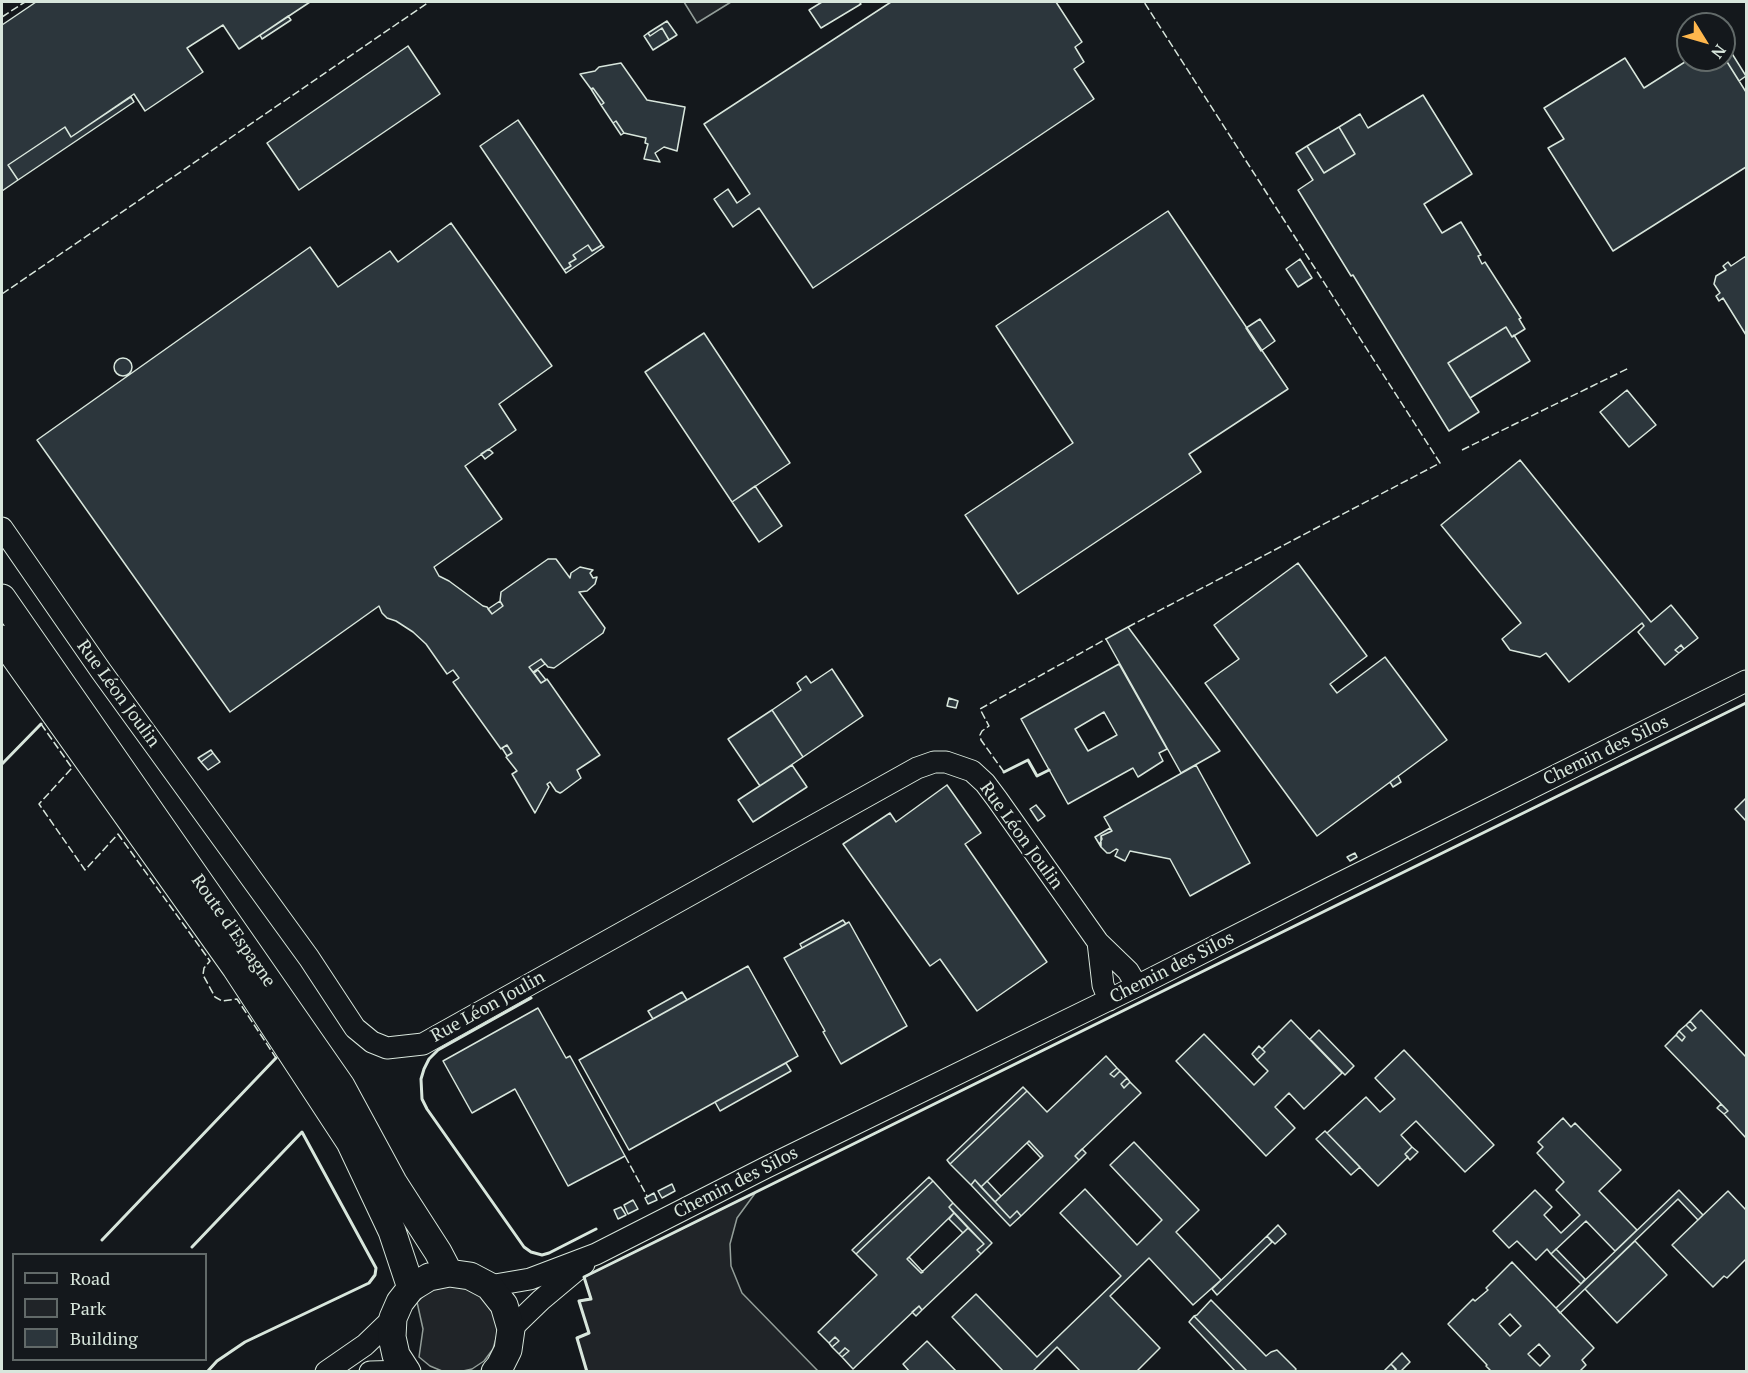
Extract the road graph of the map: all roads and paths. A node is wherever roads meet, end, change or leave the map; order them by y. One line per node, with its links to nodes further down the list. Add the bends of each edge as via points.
1 (2, 528): 5 (street, Rue Léon Joulin, via 355,1028 372,1042 387,1047 423,1044 934,762 972,771 985,783)
2 (2, 598): 9 (main road, Route d'Espagne, via 341,1086)
3 (2, 639): 11 (main road, Route d'Espagne, via 236,968 350,1142 392,1231)
4 (1746, 681): 6 (street, Chemin des Silos)
5 (1098, 942): 6 (street, Rue Léon Joulin, via 1128,971); 7 (street, Rue Léon Joulin, via 1103,985)
6 (1137, 986): 7 (street, Chemin des Silos)
7 (1109, 1000): 8 (street, Chemin des Silos)
8 (596, 1254): 10 (street, Chemin des Silos, via 530,1279); 13 (street, Chemin des Silos, via 541,1300)
9 (449, 1273): 10 (main road, via 470,1276); 11 (main road, via 429,1277)
10 (489, 1286): 13 (main road, via 504,1305)
11 (411, 1288): 12 (main road)
12 (393, 1318): 14 (street, via 365,1345); 16 (main road, via 396,1355)
13 (508, 1356)
14 (326, 1371)
15 (370, 1371): 16 (street)
16 (406, 1371)

